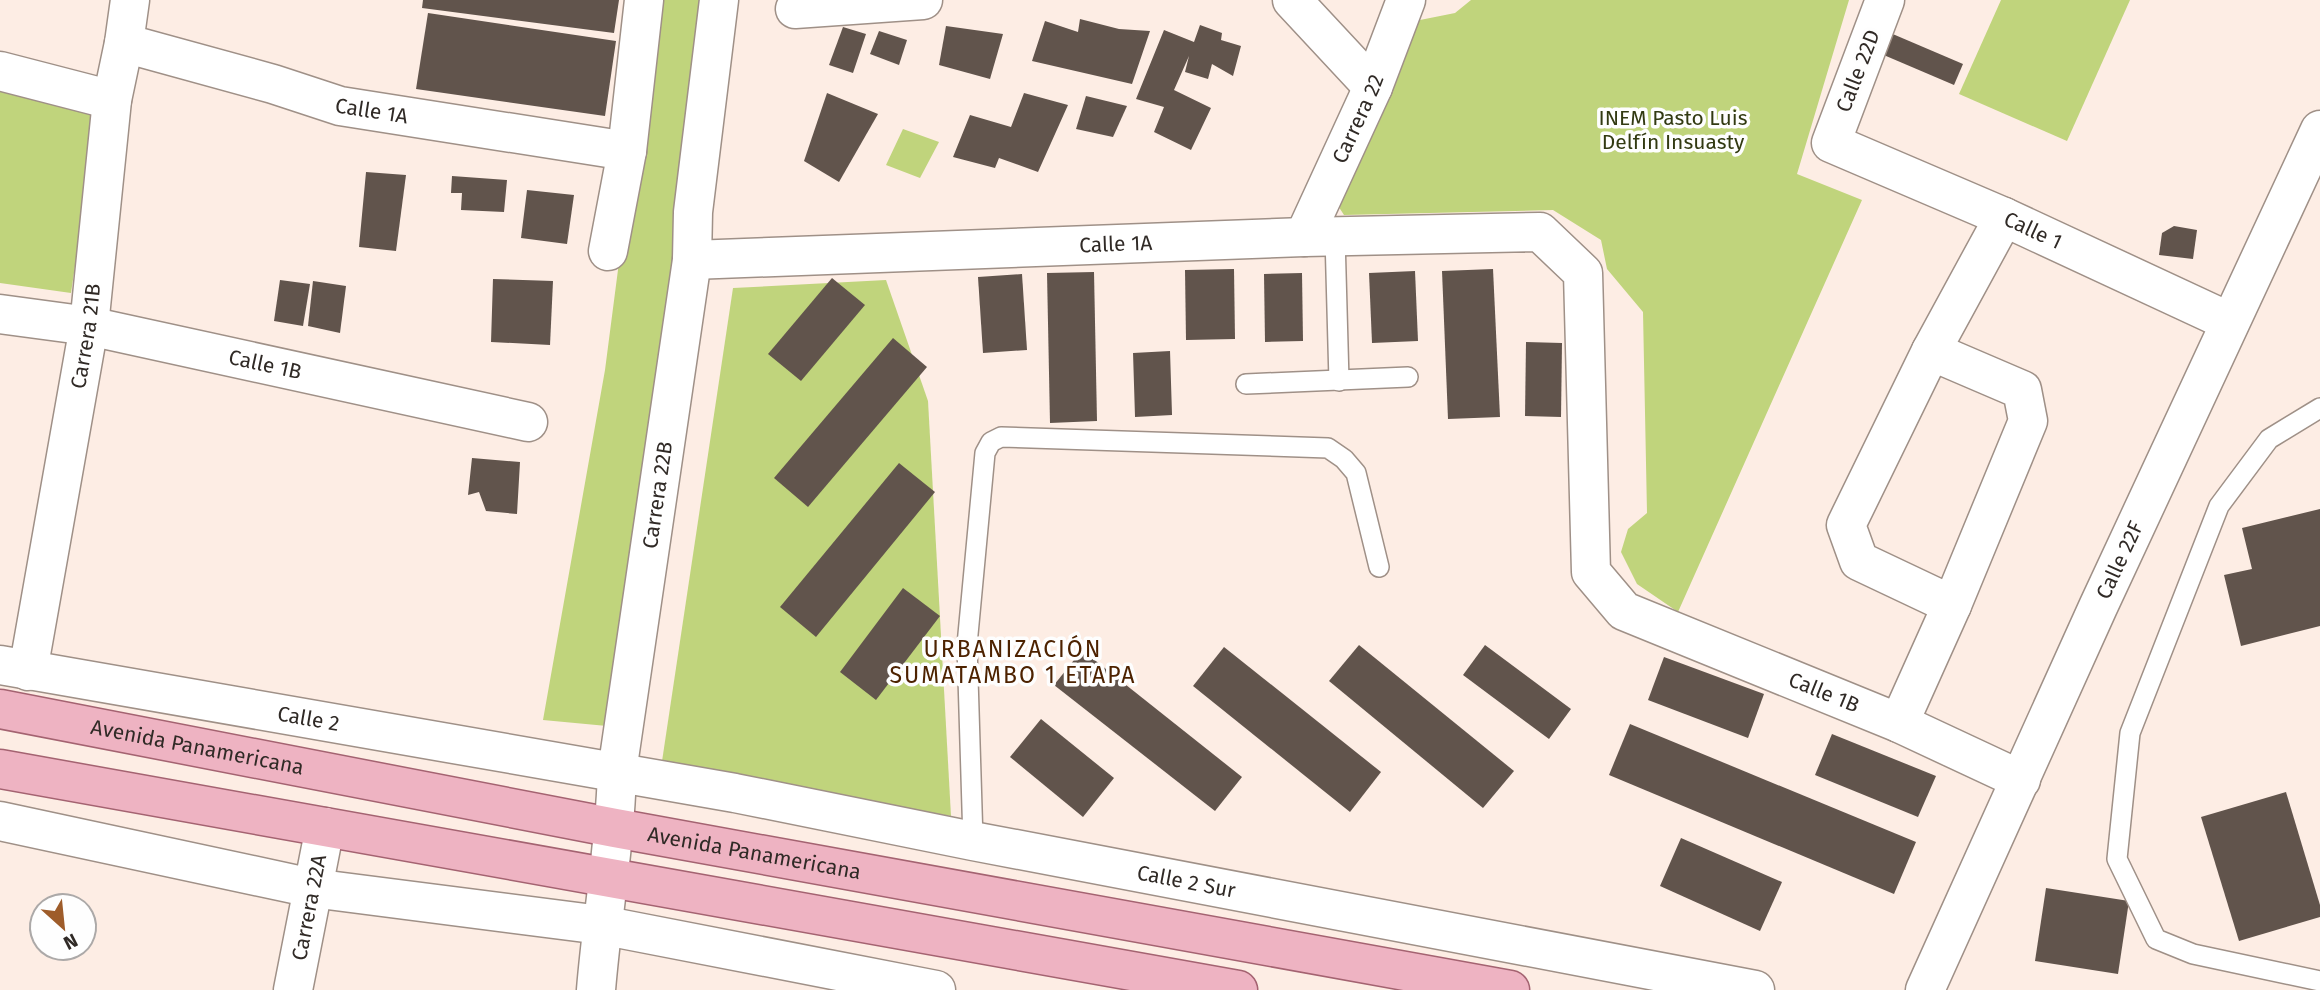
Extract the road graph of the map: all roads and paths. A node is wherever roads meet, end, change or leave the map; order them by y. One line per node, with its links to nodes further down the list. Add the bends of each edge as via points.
1 (130, 0): 9 (street, Carrera 21B)
2 (644, 0): 15 (street)
3 (719, 0): 19 (street, Carrera 22B, via 693,212)
4 (923, 0): 8 (street)
5 (1292, 0): 11 (street)
6 (1406, 0): 11 (street, Carrera 22)
7 (1885, 0): 14 (street, Calle 22D)
8 (794, 9)
9 (124, 43): 12 (street, Carrera 21B); 15 (street, Calle 1A, via 340,106)
10 (0, 71): 12 (street)
11 (1373, 87): 17 (street, Carrera 22)
12 (112, 100): 22 (street, Carrera 21B)
13 (2320, 130): 21 (street, Calle 22F)
14 (1831, 143): 16 (street, Calle 1)
15 (627, 151): 18 (street)
16 (2004, 217): 21 (street, Calle 1); 23 (street)
17 (1319, 237): 19 (street, Calle 1A); 25 (lane); 31 (street, Calle 1A, via 1540,232 1583,273 1591,572)
18 (608, 251)
19 (692, 260): 36 (street, Carrera 22B)
20 (0, 314): 22 (street, Calle 1B)
21 (2231, 323): 37 (street, Calle 22F)
22 (89, 326): 28 (street, Calle 1B); 32 (street, Carrera 21B)
23 (1931, 351): 30 (street, via 2022,390 2028,421); 30 (street, via 1846,525 1859,561)
24 (1408, 377): 25 (lane)
25 (1339, 381): 26 (lane)
26 (1246, 384)
27 (2320, 408): 45 (lane, via 2269,439 2219,506 2130,733 2118,859 2156,939 2193,954)
28 (528, 422)
29 (1379, 567): 41 (lane, via 1356,473 1328,448 1001,437 991,442 985,453 967,645)
30 (1952, 605): 34 (street)
31 (1624, 611): 34 (street, Calle 1B)
32 (14, 668): 36 (street, Calle 2)
33 (0, 709): 40 (main road, Avenida Panamericana)
34 (1899, 723): 37 (street, Calle 1B)
35 (0, 769): 39 (main road)
36 (617, 772): 40 (street, Carrera 22B); 41 (street, Calle 2 Sur)
37 (2021, 780): 52 (street, Calle 22F)
38 (0, 821): 43 (street)
39 (325, 827): 42 (main road); 43 (street, Carrera 22A)
40 (615, 828): 42 (street, Carrera 22B); 50 (main road, Avenida Panamericana)
41 (973, 841): 51 (street, Calle 2 Sur)
42 (609, 877): 44 (street, Carrera 22B); 49 (main road)
43 (312, 888): 44 (street); 46 (street, Carrera 22A)
44 (601, 925): 47 (street, Carrera 22B); 48 (street)
45 (2320, 981)
46 (293, 990)
47 (596, 990)
48 (936, 990)
49 (1238, 990)
50 (1510, 990)
51 (1755, 990)
52 (1925, 990)

